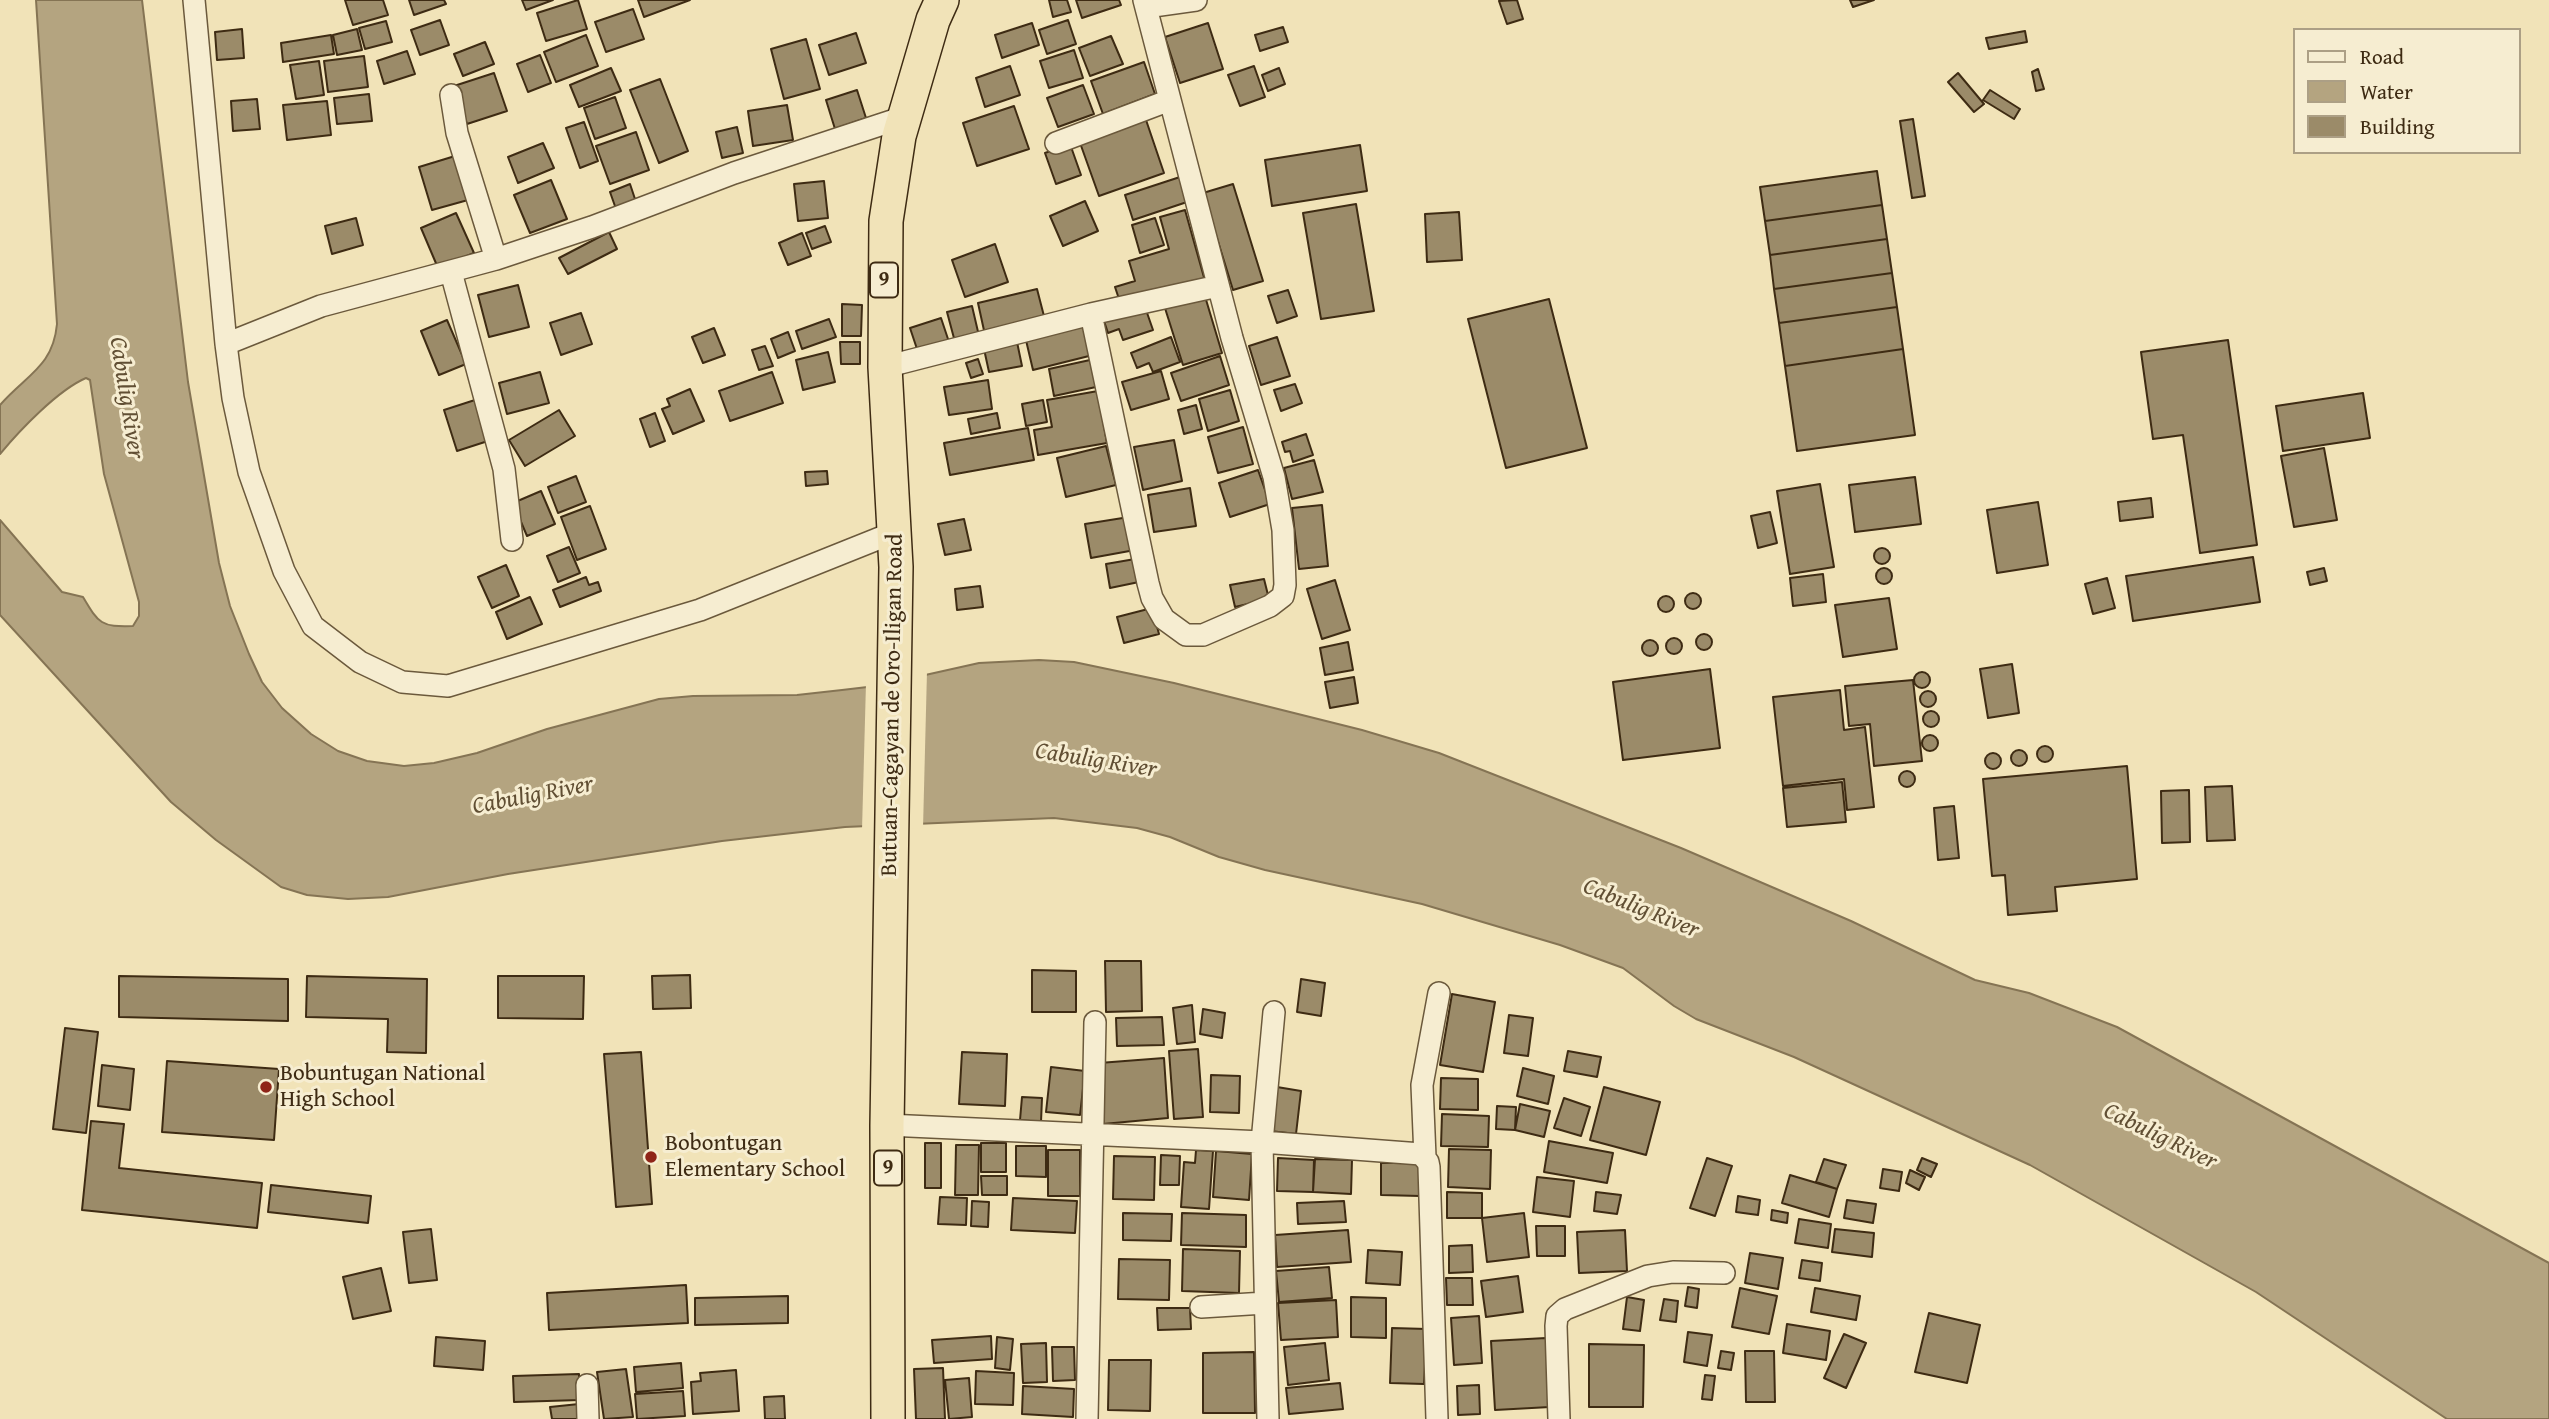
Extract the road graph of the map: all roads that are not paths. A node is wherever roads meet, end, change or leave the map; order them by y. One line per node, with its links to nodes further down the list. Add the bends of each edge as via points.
1 (194, 0): 13 (street)
2 (942, 0): 7 (highway, Butuan-Cagayan de Oro-Iligan Road / 9)
3 (1196, 0): 4 (street)
4 (1145, 4): 6 (street)
5 (451, 95): 9 (street, via 457,133)
6 (1170, 100): 8 (street); 11 (street)
7 (904, 117): 9 (street); 14 (highway, Butuan-Cagayan de Oro-Iligan Road / 9, via 886,221)
8 (1056, 143)
9 (496, 259): 10 (street)
10 (451, 272): 13 (street, via 321,306); 16 (street, via 504,469)
11 (1218, 286): 12 (street); 12 (street, via 1274,477 1283,530 1285,585 1283,596 1270,606 1203,635 1186,635 1176,629 1152,598)
12 (1091, 314): 14 (street)
13 (226, 344): 15 (street, via 249,472 284,571 313,626 360,662 402,682 448,686 700,610)
14 (885, 367): 15 (highway, Butuan-Cagayan de Oro-Iligan Road / 9)
15 (895, 532): 20 (highway, Butuan-Cagayan de Oro-Iligan Road / 9)
16 (512, 540)
17 (1439, 993): 23 (street, via 1422,1085)
18 (1274, 1012): 22 (street)
19 (1094, 1022): 21 (street)
20 (887, 1125): 21 (street); 29 (highway, Butuan-Cagayan de Oro-Iligan Road / 9)
21 (1093, 1135): 22 (street); 30 (street)
22 (1262, 1142): 23 (street); 25 (street)
23 (1424, 1157): 32 (street, via 1429,1167)
24 (1724, 1273): 33 (street, via 1648,1276 1565,1308 1556,1326)
25 (1265, 1303): 26 (street); 31 (street)
26 (1201, 1307)
27 (587, 1385): 28 (street)
28 (588, 1419)
29 (888, 1419)
30 (1087, 1419)
31 (1268, 1419)
32 (1437, 1419)
33 (1559, 1419)

